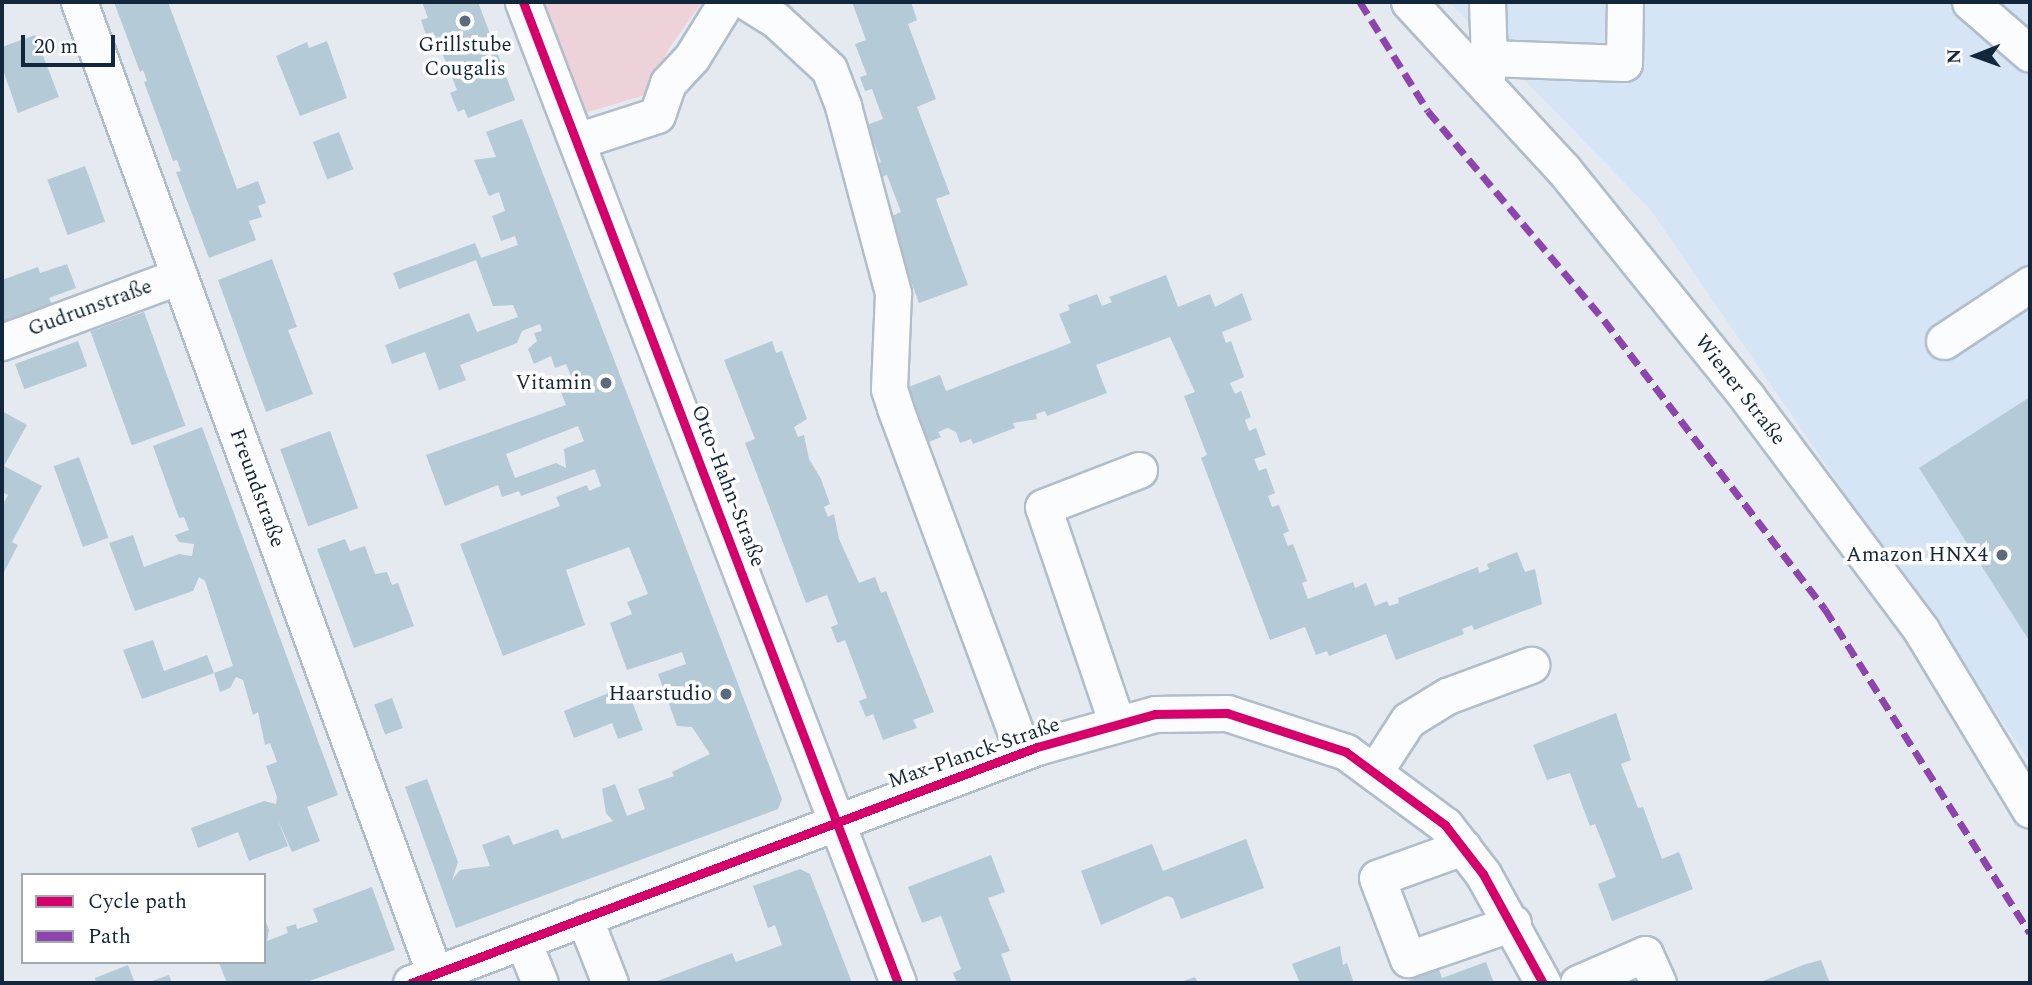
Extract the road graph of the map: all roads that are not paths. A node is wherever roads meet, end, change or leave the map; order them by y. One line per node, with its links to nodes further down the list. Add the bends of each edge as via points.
1 (79, 2): 12 (street, Freundstraße)
2 (523, 2): 11 (street, Otto-Hahn-Straße)
3 (726, 2): 11 (street, via 692,57 668,83 657,115)
4 (747, 2): 19 (street, via 776,20 829,69 843,106 893,293 890,389 895,408)
5 (1409, 2): 10 (street, Wiener Straße)
6 (1487, 2): 10 (street)
7 (1625, 2): 10 (street, via 1624,62)
8 (1970, 2): 9 (street)
9 (2030, 54)
10 (1487, 71): 21 (street, Wiener Straße, via 1747,397 1921,630)
11 (577, 141): 22 (street, Otto-Hahn-Straße)
12 (179, 276): 15 (street, Gudrunstraße); 27 (street, Freundstraße)
13 (2030, 284): 14 (street)
14 (1944, 341)
15 (2, 342)
16 (1139, 470): 18 (street, via 1043,507)
17 (1531, 665): 20 (street, via 1447,696 1408,720)
18 (1117, 724): 19 (street, Max-Planck-Straße); 20 (street, Max-Planck-Straße, via 1155,713 1227,713 1346,752)
19 (1023, 752): 22 (street, Max-Planck-Straße)
20 (1375, 771): 23 (street, Max-Planck-Straße, via 1445,825)
21 (2030, 810)
22 (838, 821): 24 (street, Max-Planck-Straße); 30 (street, Otto-Hahn-Straße)
23 (1463, 847): 25 (street, Max-Planck-Straße); 25 (street, via 1377,878 1408,959)
24 (584, 917): 26 (street, Max-Planck-Straße); 29 (street)
25 (1513, 923): 31 (street, Max-Planck-Straße)
26 (523, 941): 27 (street, Max-Planck-Straße); 28 (street)
27 (423, 979)
28 (540, 983)
29 (610, 983)
30 (898, 983)
31 (1544, 983)
32 (1578, 983): 33 (street, via 1645,954)
33 (1658, 983)

